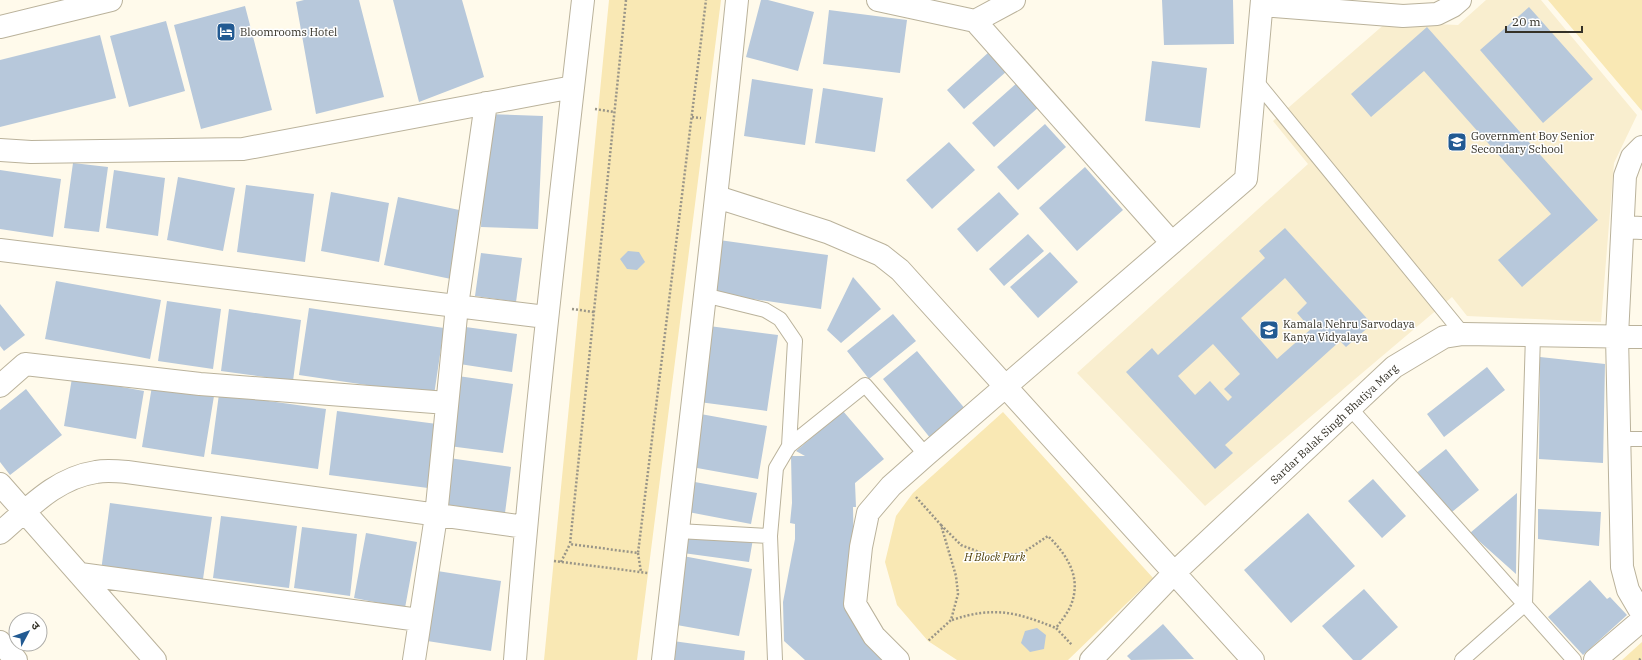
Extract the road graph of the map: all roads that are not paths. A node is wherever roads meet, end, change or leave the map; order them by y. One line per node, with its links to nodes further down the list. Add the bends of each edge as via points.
1 (111, 0): 10 (street)
2 (583, 0): 12 (street)
3 (737, 0): 16 (street)
4 (878, 0): 9 (street)
5 (1014, 0): 9 (street)
6 (1460, 0): 8 (street, via 1437,14)
7 (1262, 3): 8 (street); 11 (street)
8 (1404, 8)
9 (975, 22): 18 (street)
10 (0, 27)
11 (1255, 80): 18 (street, via 1246,178); 23 (lane)
12 (573, 87): 13 (street); 22 (street)
13 (486, 103): 15 (street, via 244,149 31,152); 21 (street)
14 (1642, 147): 17 (street, via 1632,157 1626,176)
15 (0, 150)
16 (717, 197): 20 (street); 28 (street, via 827,232 881,255 900,270)
17 (1632, 227): 25 (street)
18 (1172, 243): 28 (street)
19 (0, 250): 21 (street)
20 (704, 295): 33 (lane, via 765,310 780,319 795,341); 39 (street)
21 (457, 306): 22 (street); 29 (street)
22 (546, 317): 38 (street)
23 (1463, 334): 24 (street, Sardar Balak Singh Bhatiya Marg); 30 (street, Sardar Balak Singh Bhatiya Marg, via 1444,337 1394,367)
24 (1533, 335): 25 (street, Sardar Balak Singh Bhatiya Marg); 44 (lane)
25 (1617, 336): 26 (street, Sardar Balak Singh Bhatiya Marg); 31 (street)
26 (1642, 337)
27 (0, 386): 29 (street, via 25,364 200,384)
28 (1006, 386): 34 (street); 42 (street)
29 (447, 403): 37 (street)
30 (1350, 408): 42 (street, Sardar Balak Singh Bhatiya Marg); 44 (lane)
31 (1619, 439): 32 (lane); 45 (street, via 1622,567 1628,590)
32 (1642, 439)
33 (789, 446): 34 (lane, via 865,385); 41 (lane, via 776,468)
34 (926, 455): 56 (street, via 891,486 868,513 861,548 855,604 874,636)
35 (0, 484): 36 (street)
36 (25, 511): 37 (street, via 51,489 73,478 96,471 127,472); 40 (street); 43 (street)
37 (436, 516): 38 (street); 46 (street)
38 (525, 527): 53 (street)
39 (678, 531): 41 (lane); 54 (street)
40 (0, 533)
41 (770, 536): 55 (lane)
42 (1174, 573): 49 (street, Sardar Balak Singh Bhatiya Marg); 57 (street)
43 (80, 574): 46 (street); 51 (street)
44 (1525, 604): 58 (lane); 59 (lane)
45 (1642, 614)
46 (419, 620): 52 (street)
47 (1642, 620): 60 (street)
48 (0, 642): 50 (street)
49 (1096, 659)
50 (16, 660)
51 (155, 660)
52 (414, 660)
53 (515, 660)
54 (663, 660)
55 (775, 660)
56 (898, 660)
57 (1253, 660)
58 (1462, 660)
59 (1574, 660)
60 (1595, 660)

